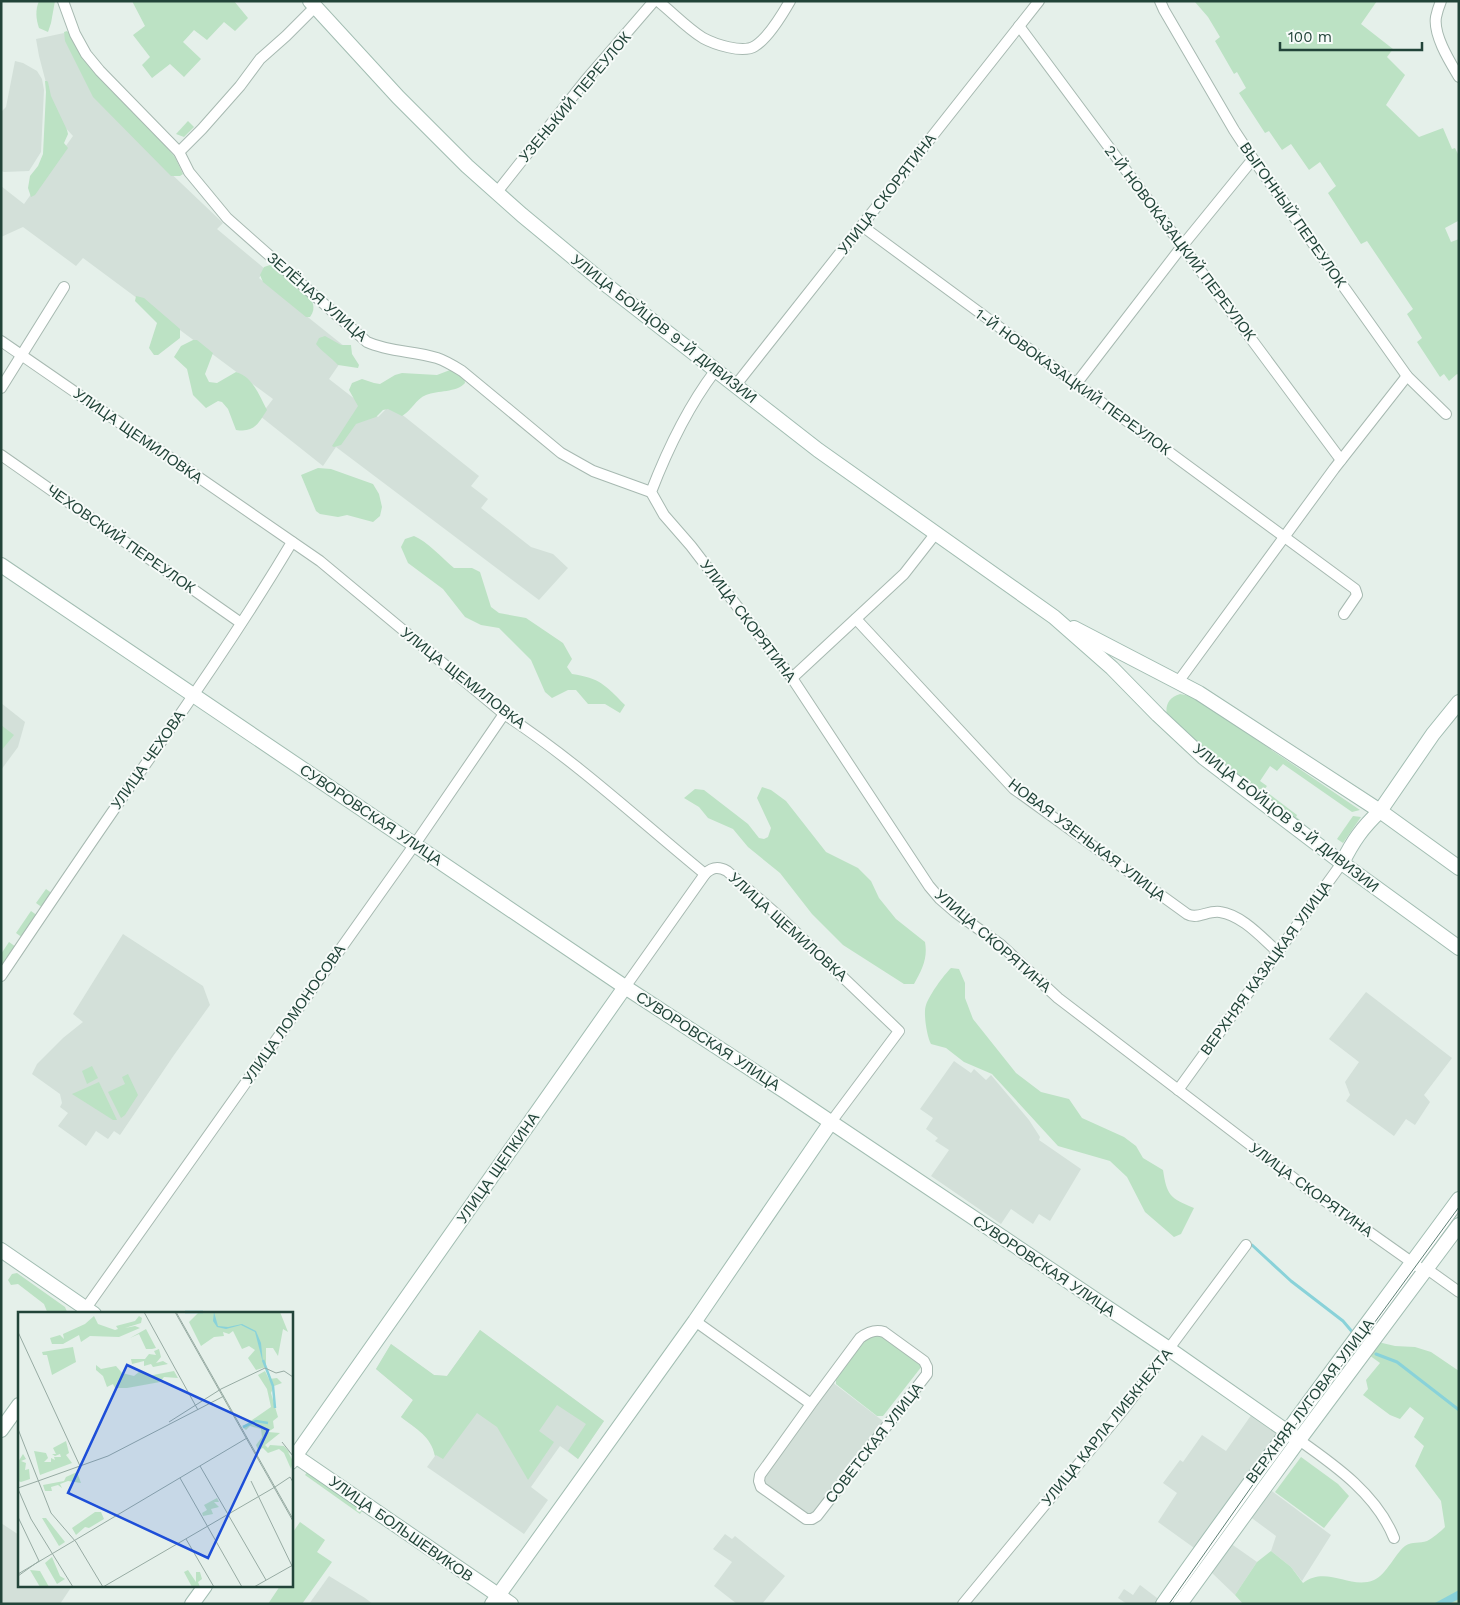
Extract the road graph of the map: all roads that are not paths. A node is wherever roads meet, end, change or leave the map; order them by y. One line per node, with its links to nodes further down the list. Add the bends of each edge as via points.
1 (63, 1): 11 (street, ЗЕЛЁНАЯ УЛИЦА, via 86,54)
2 (654, 1): 13 (street, УЗЕНЬКИЙ ПЕРЕУЛОК, via 585,81)
3 (658, 1): 4 (street, via 704,38 728,47 747,49 762,40)
4 (790, 1)
5 (1039, 1): 9 (street, УЛИЦА СКОРЯТИНА)
6 (1160, 1): 12 (street, ВЫГОННЫЙ ПЕРЕУЛОК)
7 (1441, 2): 10 (street, via 1436,17 1437,32)
8 (313, 4): 11 (street); 13 (street, УЛИЦА БОЙЦОВ 9-Й ДИВИЗИИ, via 398,97)
9 (1019, 26): 14 (street, УЛИЦА СКОРЯТИНА); 15 (street, 2-Й НОВОКАЗАЦКИЙ ПЕРЕУЛОК)
10 (1459, 77)
11 (179, 152): 27 (street, ЗЕЛЁНАЯ УЛИЦА, via 189,172 227,218 367,342 379,348 421,354 450,364 561,453 593,471)
12 (1253, 159): 15 (street); 20 (street, ВЫГОННЫЙ ПЕРЕУЛОК)
13 (497, 192): 19 (street, УЛИЦА БОЙЦОВ 9-Й ДИВИЗИИ)
14 (862, 226): 21 (street, 1-Й НОВОКАЗАЦКИЙ ПЕРЕУЛОК); 22 (street, УЛИЦА СКОРЯТИНА)
15 (1183, 245): 21 (street); 26 (street, 2-Й НОВОКАЗАЦКИЙ ПЕРЕУЛОК)
16 (64, 287): 18 (street)
17 (1, 341): 18 (street, УЛИЦА ЩЕМИЛОВКА)
18 (22, 356): 23 (street); 30 (street, УЛИЦА ЩЕМИЛОВКА)
19 (715, 371): 22 (street, УЛИЦА БОЙЦОВ 9-Й ДИВИЗИИ); 27 (street, via 675,435)
20 (1407, 376): 24 (street, ВЫГОННЫЙ ПЕРЕУЛОК); 26 (street)
21 (1076, 384): 29 (street, 1-Й НОВОКАЗАЦКИЙ ПЕРЕУЛОК)
22 (735, 386): 28 (street, УЛИЦА БОЙЦОВ 9-Й ДИВИЗИИ, via 818,450)
23 (1, 388)
24 (1446, 414)
25 (1, 455): 35 (street, ЧЕХОВСКИЙ ПЕРЕУЛОК)
26 (1340, 460): 29 (street)
27 (651, 492): 36 (street, УЛИЦА СКОРЯТИНА, via 664,515 692,546)
28 (936, 533): 33 (street, УЛИЦА БОЙЦОВ 9-Й ДИВИЗИИ); 34 (street, via 904,574)
29 (1284, 537): 32 (street, 1-Й НОВОКАЗАЦКИЙ ПЕРЕУЛОК, via 1355,589 1357,595); 37 (street)
30 (292, 542): 35 (street, УЛИЦА ЧЕХОВА); 40 (street, УЛИЦА ЩЕМИЛОВКА, via 320,561)
31 (1, 565): 38 (street, СУВОРОВСКАЯ УЛИЦА)
32 (1344, 614)
33 (1054, 617): 37 (street, УЛИЦА БОЙЦОВ 9-Й ДИВИЗИИ); 43 (street, УЛИЦА БОЙЦОВ 9-Й ДИВИЗИИ, via 1112,668 1204,758)
34 (856, 619): 36 (street); 47 (street, НОВАЯ УЗЕНЬКАЯ УЛИЦА, via 1014,789 1186,914 1195,917 1216,912 1233,916)
35 (241, 623): 38 (street, УЛИЦА ЧЕХОВА)
36 (792, 678): 50 (street, УЛИЦА СКОРЯТИНА, via 940,899 1001,945 1058,998)
37 (1178, 682): 41 (street, УЛИЦА БОЙЦОВ 9-Й ДИВИЗИИ)
38 (194, 695): 42 (street, СУВОРОВСКАЯ УЛИЦА); 48 (street, УЛИЦА ЧЕХОВА)
39 (1459, 702): 41 (street, ВЕРХНЯЯ КАЗАЦКАЯ УЛИЦА)
40 (504, 714): 42 (street, УЛИЦА ЛОМОНОСОВА); 45 (street, УЛИЦА ЩЕМИЛОВКА, via 580,770)
41 (1380, 811): 43 (street, ВЕРХНЯЯ КАЗАЦКАЯ УЛИЦА, via 1358,834); 44 (street, УЛИЦА БОЙЦОВ 9-Й ДИВИЗИИ)
42 (415, 844): 49 (street, СУВОРОВСКАЯ УЛИЦА); 59 (street, УЛИЦА ЛОМОНОСОВА, via 218,1121)
43 (1342, 863): 46 (street, УЛИЦА БОЙЦОВ 9-Й ДИВИЗИИ); 47 (street, ВЕРХНЯЯ КАЗАЦКАЯ УЛИЦА)
44 (1459, 868)
45 (705, 874): 49 (street, УЛИЦА ЩЕПКИНА); 51 (street, УЛИЦА ЩЕМИЛОВКА, via 718,867 728,871 899,1031)
46 (1459, 948)
47 (1278, 952): 50 (street, ВЕРХНЯЯ КАЗАЦКАЯ УЛИЦА)
48 (1, 976)
49 (625, 987): 51 (street, СУВОРОВСКАЯ УЛИЦА); 67 (street, УЛИЦА ЩЕПКИНА)
50 (1178, 1090): 56 (street, УЛИЦА СКОРЯТИНА)
51 (831, 1122): 60 (street); 61 (street, СУВОРОВСКАЯ УЛИЦА)
52 (1459, 1199): 56 (street, ВЕРХНЯЯ ЛУГОВАЯ УЛИЦА)
53 (1459, 1225): 57 (street, ВЕРХНЯЯ ЛУГОВАЯ УЛИЦА)
54 (1246, 1246): 61 (street, УЛИЦА КАРЛА ЛИБКНЕХТА)
55 (1, 1250): 59 (street)
56 (1412, 1263): 57 (street, УЛИЦА СКОРЯТИНА); 65 (street, ВЕРХНЯЯ ЛУГОВАЯ УЛИЦА)
57 (1427, 1269): 58 (street, УЛИЦА СКОРЯТИНА); 66 (street, ВЕРХНЯЯ ЛУГОВАЯ УЛИЦА)
58 (1459, 1292)
59 (88, 1312)
60 (694, 1321): 62 (street); 70 (street)
61 (1169, 1349): 65 (street, СУВОРОВСКАЯ УЛИЦА); 73 (street, УЛИЦА КАРЛА ЛИБКНЕХТА, via 1124,1409)
62 (810, 1404): 62 (street, СОВЕТСКАЯ УЛИЦА, via 758,1480 761,1487 806,1519 817,1516 927,1374 927,1367 924,1361 884,1332 871,1331 860,1338)
63 (18, 1406): 64 (street)
64 (1, 1430)
65 (1287, 1430): 66 (street, СУВОРОВСКАЯ УЛИЦА); 74 (street, ВЕРХНЯЯ ЛУГОВАЯ УЛИЦА)
66 (1300, 1440): 68 (street, СУВОРОВСКАЯ УЛИЦА, via 1378,1506); 75 (street, ВЕРХНЯЯ ЛУГОВАЯ УЛИЦА)
67 (293, 1457): 70 (street, УЛИЦА БОЛЬШЕВИКОВ)
68 (1394, 1538)
69 (204, 1588): 71 (street)
70 (495, 1599): 72 (street, УЛИЦА БОЛЬШЕВИКОВ)
71 (192, 1604)
72 (511, 1604)
73 (963, 1604)
74 (1163, 1604)
75 (1180, 1604)

